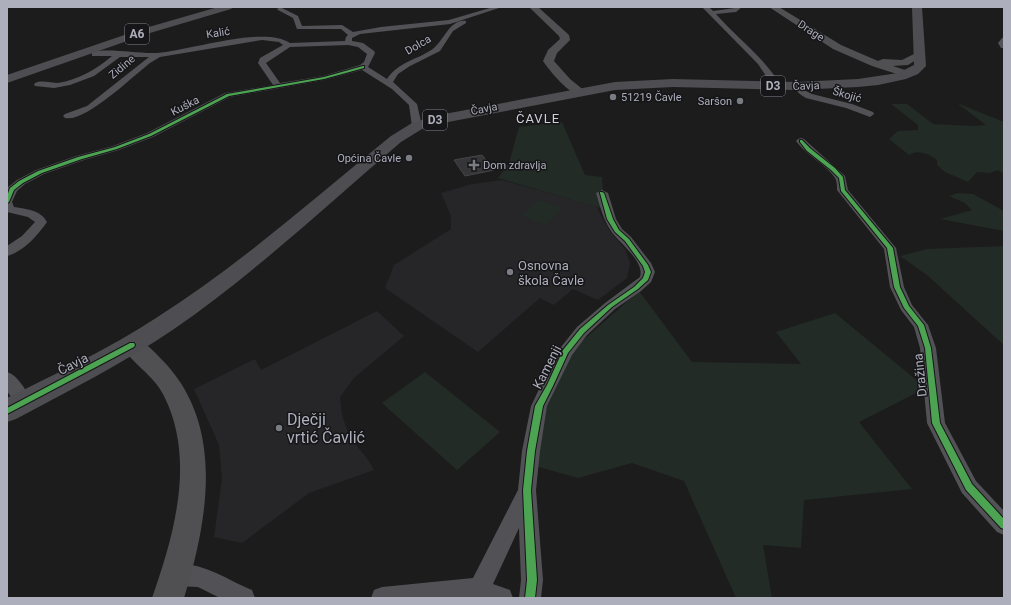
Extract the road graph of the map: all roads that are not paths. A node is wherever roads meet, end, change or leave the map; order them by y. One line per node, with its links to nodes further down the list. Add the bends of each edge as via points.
1 (217, 7): 12 (main road, A6)
2 (228, 7): 30 (main road, A6, via 146,31)
3 (533, 7): 36 (main road, via 564,34 565,40 552,52 548,61)
4 (705, 7): 11 (street)
5 (739, 7): 11 (street, via 734,11)
6 (773, 7): 20 (main road, Drage, via 822,39)
7 (917, 7): 23 (main road)
8 (495, 8): 10 (street)
9 (280, 9): 13 (street, via 296,17)
10 (480, 10): 14 (street, via 443,24); 31 (street, Dolca, via 451,30 437,49 395,73)
11 (711, 12): 34 (street, via 726,30 750,50 771,74)
12 (169, 20): 27 (main road); 28 (main road, A6)
13 (294, 31): 14 (street, via 342,27); 16 (street)
14 (352, 34): 17 (street)
15 (1004, 39): 19 (street)
16 (281, 40): 18 (street); 24 (street, Kalić, via 255,39)
17 (348, 43): 18 (street); 26 (street, via 360,45 371,53)
18 (288, 45): 33 (street, via 262,63)
19 (1004, 46)
20 (850, 52): 25 (main road, Drage); 29 (main road, Drage, via 876,64)
21 (95, 54): 22 (street, Zidine)
22 (119, 54): 24 (street, Zidine); 32 (street, Zidine, via 101,69 74,81 58,85)
23 (920, 54): 25 (main road, via 904,63); 29 (main road, via 920,66)
24 (158, 55): 38 (street, Zidine, via 146,61 90,108)
25 (877, 61): 29 (main road, Drage, via 905,69)
26 (363, 67): 31 (street); 33 (street, Kuška, via 324,78)
27 (7, 70)
28 (7, 73)
29 (909, 74): 35 (main road, Čavja / D3, via 878,81)
30 (7, 80)
31 (389, 83): 39 (street, via 413,104)
32 (38, 84)
33 (278, 86): 42 (street, Kuška, via 228,95 150,135 61,164)
34 (777, 86): 35 (main road, Čavja / D3); 36 (main road, Čavja / D3, via 638,84)
35 (796, 86): 37 (street, Škojić, via 809,96)
36 (572, 89): 39 (main road, Čavja / D3)
37 (870, 114)
38 (68, 116)
39 (417, 126): 46 (main road, Čavja / D3, via 396,139 241,269)
40 (801, 141): 50 (street, Dražina, via 841,178 844,190 890,248 897,287 906,307 921,325 928,348 936,423 970,487)
41 (7, 182): 42 (street)
42 (21, 182): 44 (street, via 12,190)
43 (602, 193): 49 (street, Kamenji, via 610,219 617,231 628,240 648,272 646,279 582,331 565,352 539,406)
44 (7, 203): 45 (street, via 9,209 32,214 41,222 26,239)
45 (7, 252)
46 (132, 345): 48 (main road, Čavja / D3); 51 (main road, via 157,369 175,394 187,424 194,466 192,508)
47 (7, 378): 48 (street)
48 (16, 406)
49 (527, 490): 52 (street, Kamenji); 56 (street, Kamenji, via 532,580)
50 (1004, 525)
51 (172, 586): 53 (street, via 192,574)
52 (479, 589): 54 (street); 55 (street)
53 (244, 598)
54 (382, 598)
55 (502, 598)
56 (530, 598)

